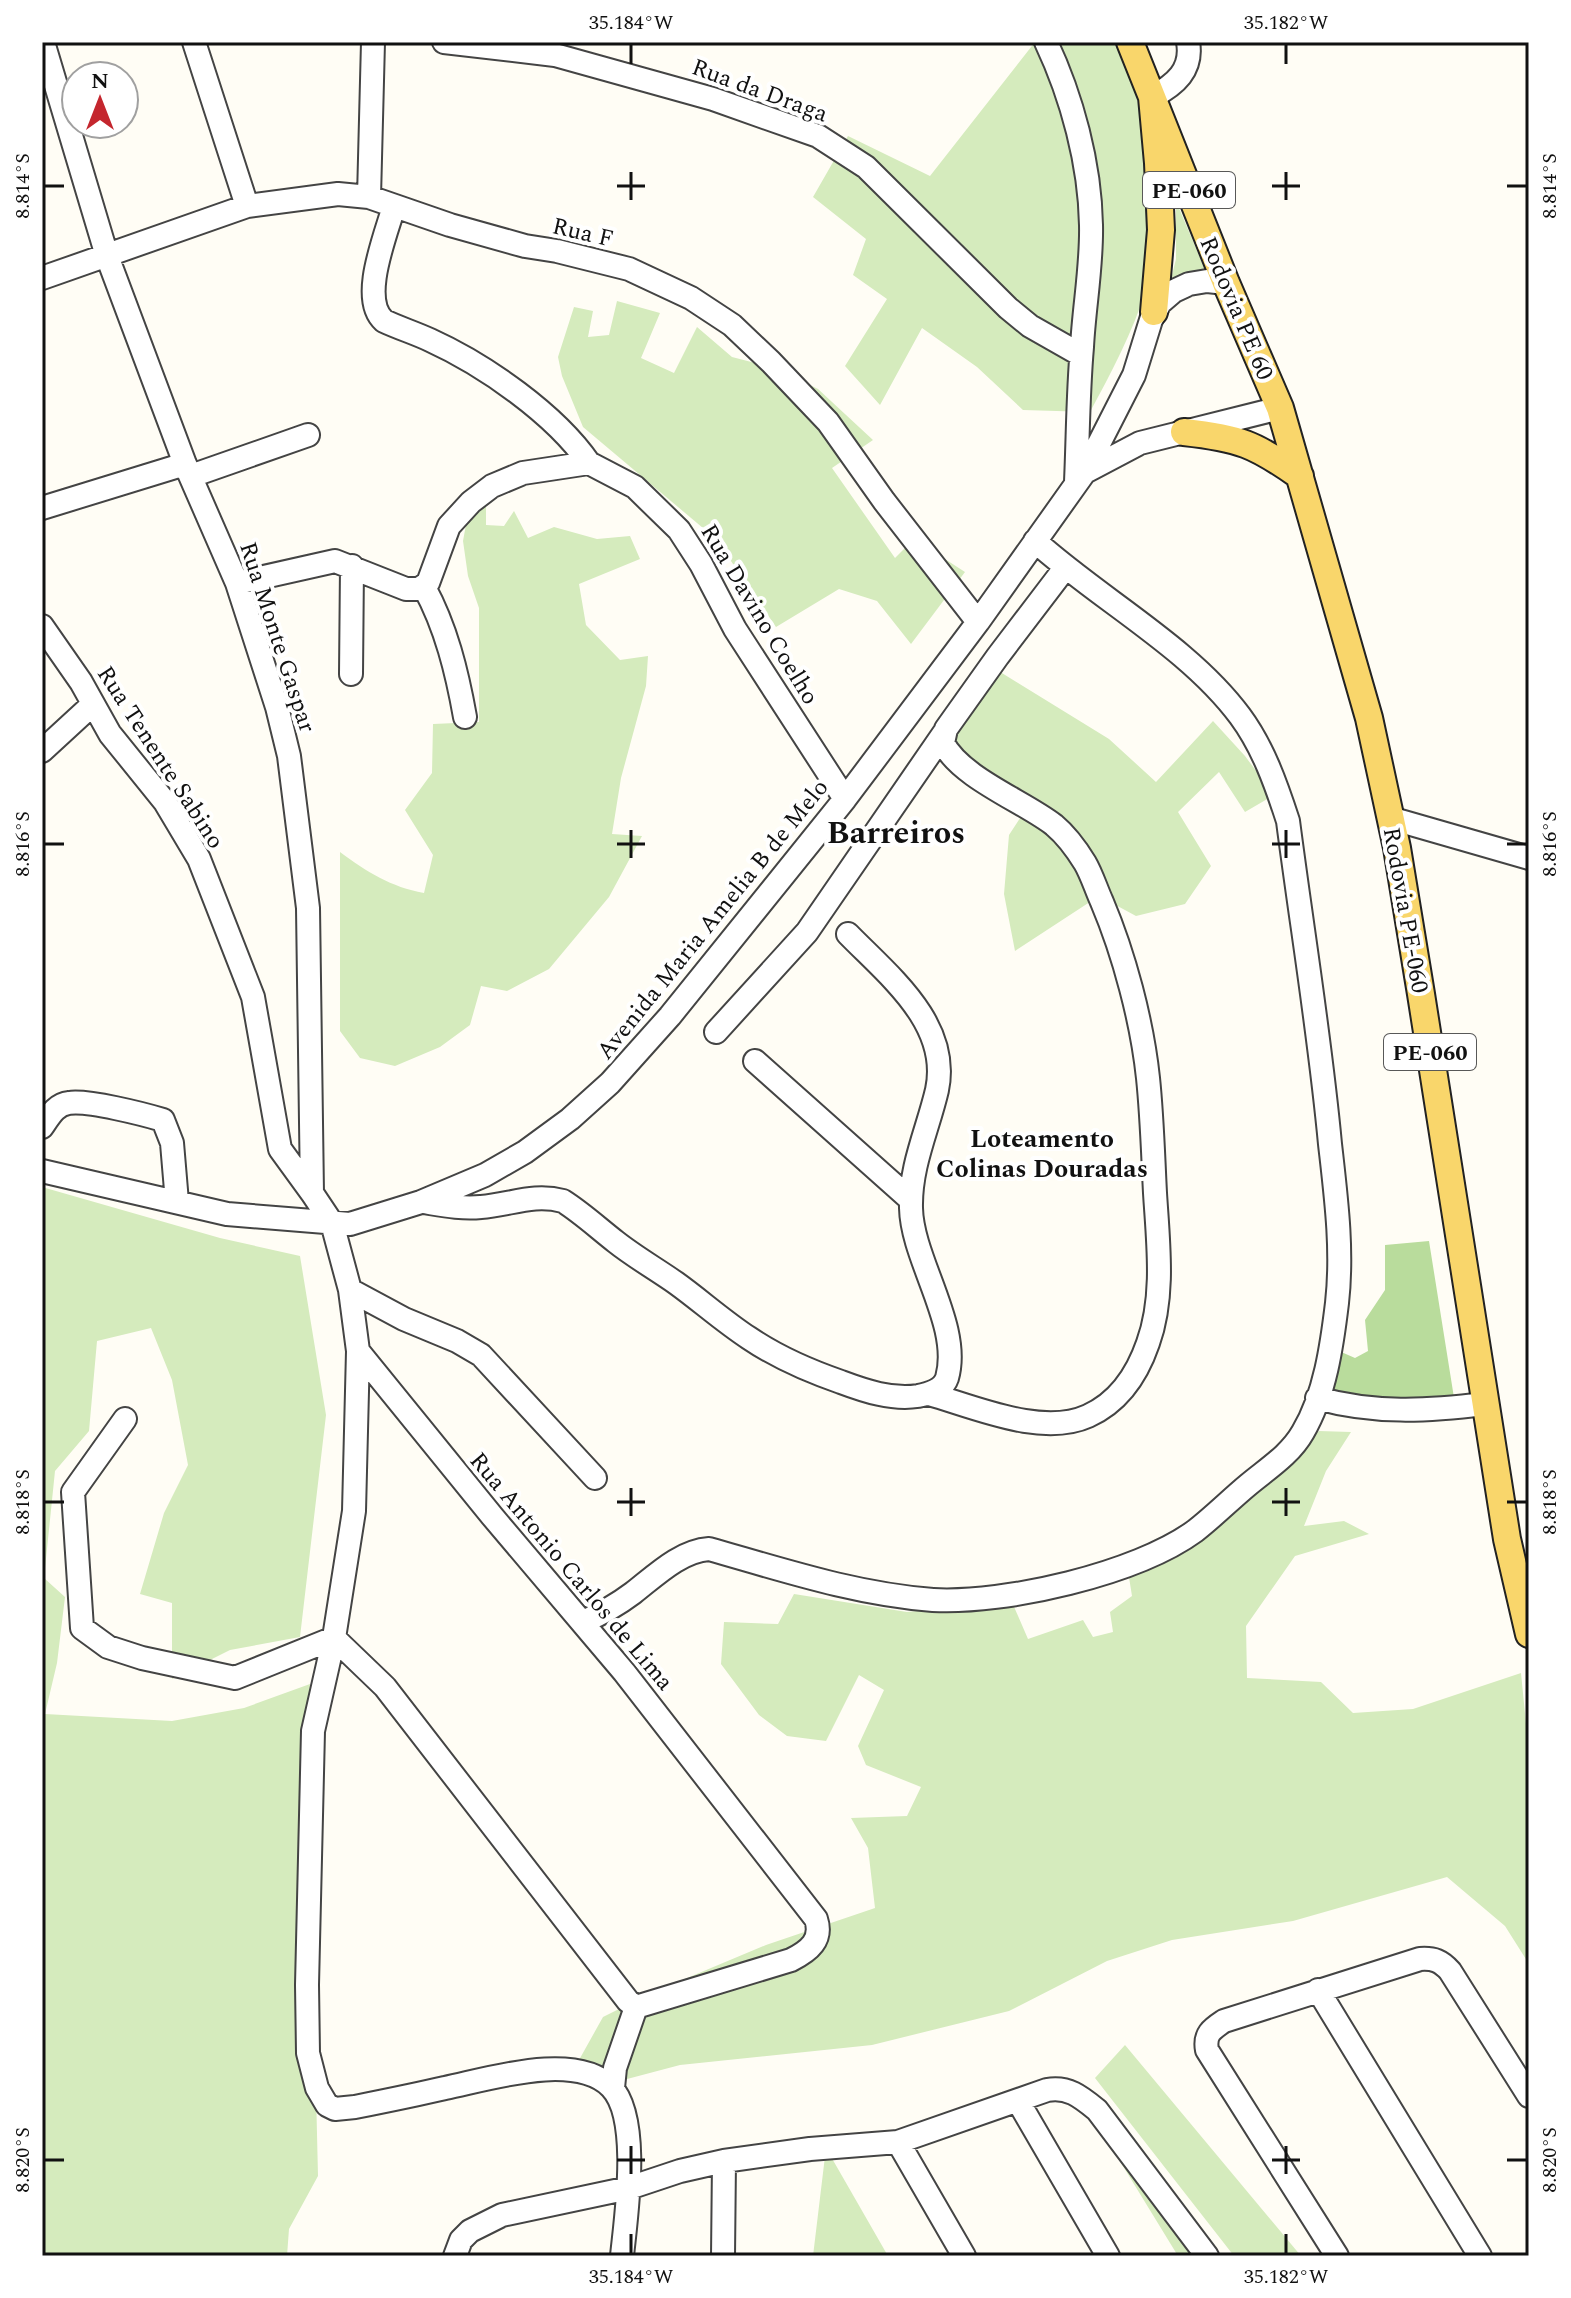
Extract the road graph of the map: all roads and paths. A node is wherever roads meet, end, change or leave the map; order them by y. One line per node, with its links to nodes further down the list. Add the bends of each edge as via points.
1 (43, 42): 12 (street, Rua Monte Gaspar)
2 (194, 42): 10 (street)
3 (373, 42): 9 (street)
4 (444, 42): 16 (street, Rua da Draga, via 555,55 713,99 818,136 866,167 1008,308)
5 (1046, 42): 16 (street, via 1069,102 1089,183)
6 (1130, 42): 8 (main road, Rodovia PE 60)
7 (1188, 42): 8 (street, via 1182,76)
8 (1152, 97): 14 (main road, Rodovia PE 60 / PE-060); 15 (main road, via 1161,230)
9 (369, 197): 10 (street, Rua F, via 338,194); 11 (street, Rua F)
10 (247, 206): 12 (street, Rua F)
11 (394, 206): 20 (street, via 373,294 377,315 453,351 516,393 575,443); 30 (street, Rua F, via 525,246 629,269 691,298 732,325 828,422)
12 (107, 256): 13 (street, Rua F); 21 (street, Rua Monte Gaspar)
13 (42, 278)
14 (1226, 283): 15 (street, via 1182,287); 17 (main road, Rodovia PE 60 / PE-060)
15 (1154, 312): 23 (street, Avenida Maria Amelia B de Melo, via 1134,375)
16 (1081, 355): 23 (street)
17 (1280, 408): 18 (street); 22 (main road, Rodovia PE 60 / PE-060)
18 (1184, 432): 22 (main road, via 1247,443); 23 (street, via 1140,443)
19 (308, 435): 21 (street)
20 (589, 463): 29 (street, via 523,473 492,486 449,526); 37 (street, Rua Davino Coelho, via 635,487 679,530 735,629)
21 (188, 470): 24 (street); 28 (street, Rua Monte Gaspar)
22 (1300, 476): 38 (main road, Rodovia PE-060 / PE-060, via 1369,718)
23 (1080, 478): 25 (street, Avenida Maria Amelia B de Melo)
24 (42, 508)
25 (1035, 541): 27 (street); 30 (street, Avenida Maria Amelia B de Melo)
26 (352, 566): 28 (street, via 324,562); 29 (street, via 406,589); 32 (street)
27 (1065, 568): 35 (street); 53 (street, via 1210,680 1258,746 1288,821 1339,1231 1337,1303)
28 (237, 583): 45 (street, Rua Monte Gaspar, via 289,756 304,860)
29 (424, 587): 34 (street, via 443,630)
30 (978, 622): 37 (street, Avenida Maria Amelia B de Melo)
31 (42, 626): 33 (street, Rua Tenente Sabino)
32 (351, 674)
33 (92, 705): 36 (street); 45 (street, Rua Tenente Sabino, via 165,802 199,859 253,997 280,1149)
34 (465, 717)
35 (944, 733): 41 (street, via 807,932); 52 (street, via 944,745 957,760 1065,836 1086,864 1108,917 1148,1076 1159,1253 1149,1341 1129,1383 1105,1407 1049,1424)
36 (42, 751)
37 (845, 799): 48 (street, Avenida Maria Amelia B de Melo, via 610,1083 525,1152)
38 (1390, 818): 39 (street); 54 (main road, Rodovia PE-060 / PE-060)
39 (1529, 858)
40 (848, 934): 46 (street, via 913,1001 935,1042 937,1089 917,1155)
41 (716, 1032)
42 (755, 1061): 46 (street)
43 (42, 1127): 47 (street, via 54,1109 69,1103 163,1120 172,1143)
44 (42, 1171): 47 (street, Avenida Maria Amelia B de Melo)
45 (312, 1193): 49 (street)
46 (911, 1200): 52 (street, via 915,1233 947,1341 947,1379)
47 (177, 1202): 49 (street, Avenida Maria Amelia B de Melo, via 227,1214)
48 (421, 1202): 49 (street, Avenida Maria Amelia B de Melo, via 370,1220); 52 (street, via 481,1207 530,1197 563,1201 739,1331 792,1362 883,1395)
49 (332, 1223): 50 (street)
50 (350, 1290): 51 (street); 56 (street, via 481,1355)
51 (358, 1351): 57 (street, Rua Antonio Carlos de Lima); 59 (street, via 354,1511)
52 (929, 1394)
53 (1317, 1398): 54 (street, via 1398,1412); 57 (street, via 1304,1432 1286,1454 1195,1531 1123,1567 1087,1578 1017,1594 934,1600 853,1590 697,1550)
54 (1485, 1404): 58 (main road, Rodovia PE-060 / PE-060)
55 (125, 1419): 59 (street, via 73,1492 82,1628 108,1647 235,1678)
56 (595, 1478)
57 (583, 1622): 61 (street, Rua Antonio Carlos de Lima, via 794,1887 813,1912 819,1931 810,1949 791,1960)
58 (1529, 1634)
59 (334, 1638): 61 (street, via 385,1687); 62 (street, via 313,1731 307,1927 309,2069 321,2096 327,2105 345,2109 543,2070 578,2071)
60 (1318, 1990): 63 (street, via 1420,1959 1440,1961); 74 (street, via 1224,2021 1209,2031 1206,2044); 75 (street)
61 (636, 2007): 62 (street)
62 (613, 2088): 67 (street, via 630,2151)
63 (1529, 2096)
64 (1018, 2101): 65 (street); 72 (street); 73 (street, via 1062,2089 1085,2100)
65 (898, 2142): 66 (street); 71 (street)
66 (724, 2161): 67 (street); 70 (street)
67 (629, 2188): 68 (street, via 502,2215 470,2231); 69 (street)
68 (455, 2256)
69 (622, 2256)
70 (723, 2256)
71 (964, 2256)
72 (1108, 2256)
73 (1207, 2256)
74 (1337, 2256)
75 (1480, 2256)

